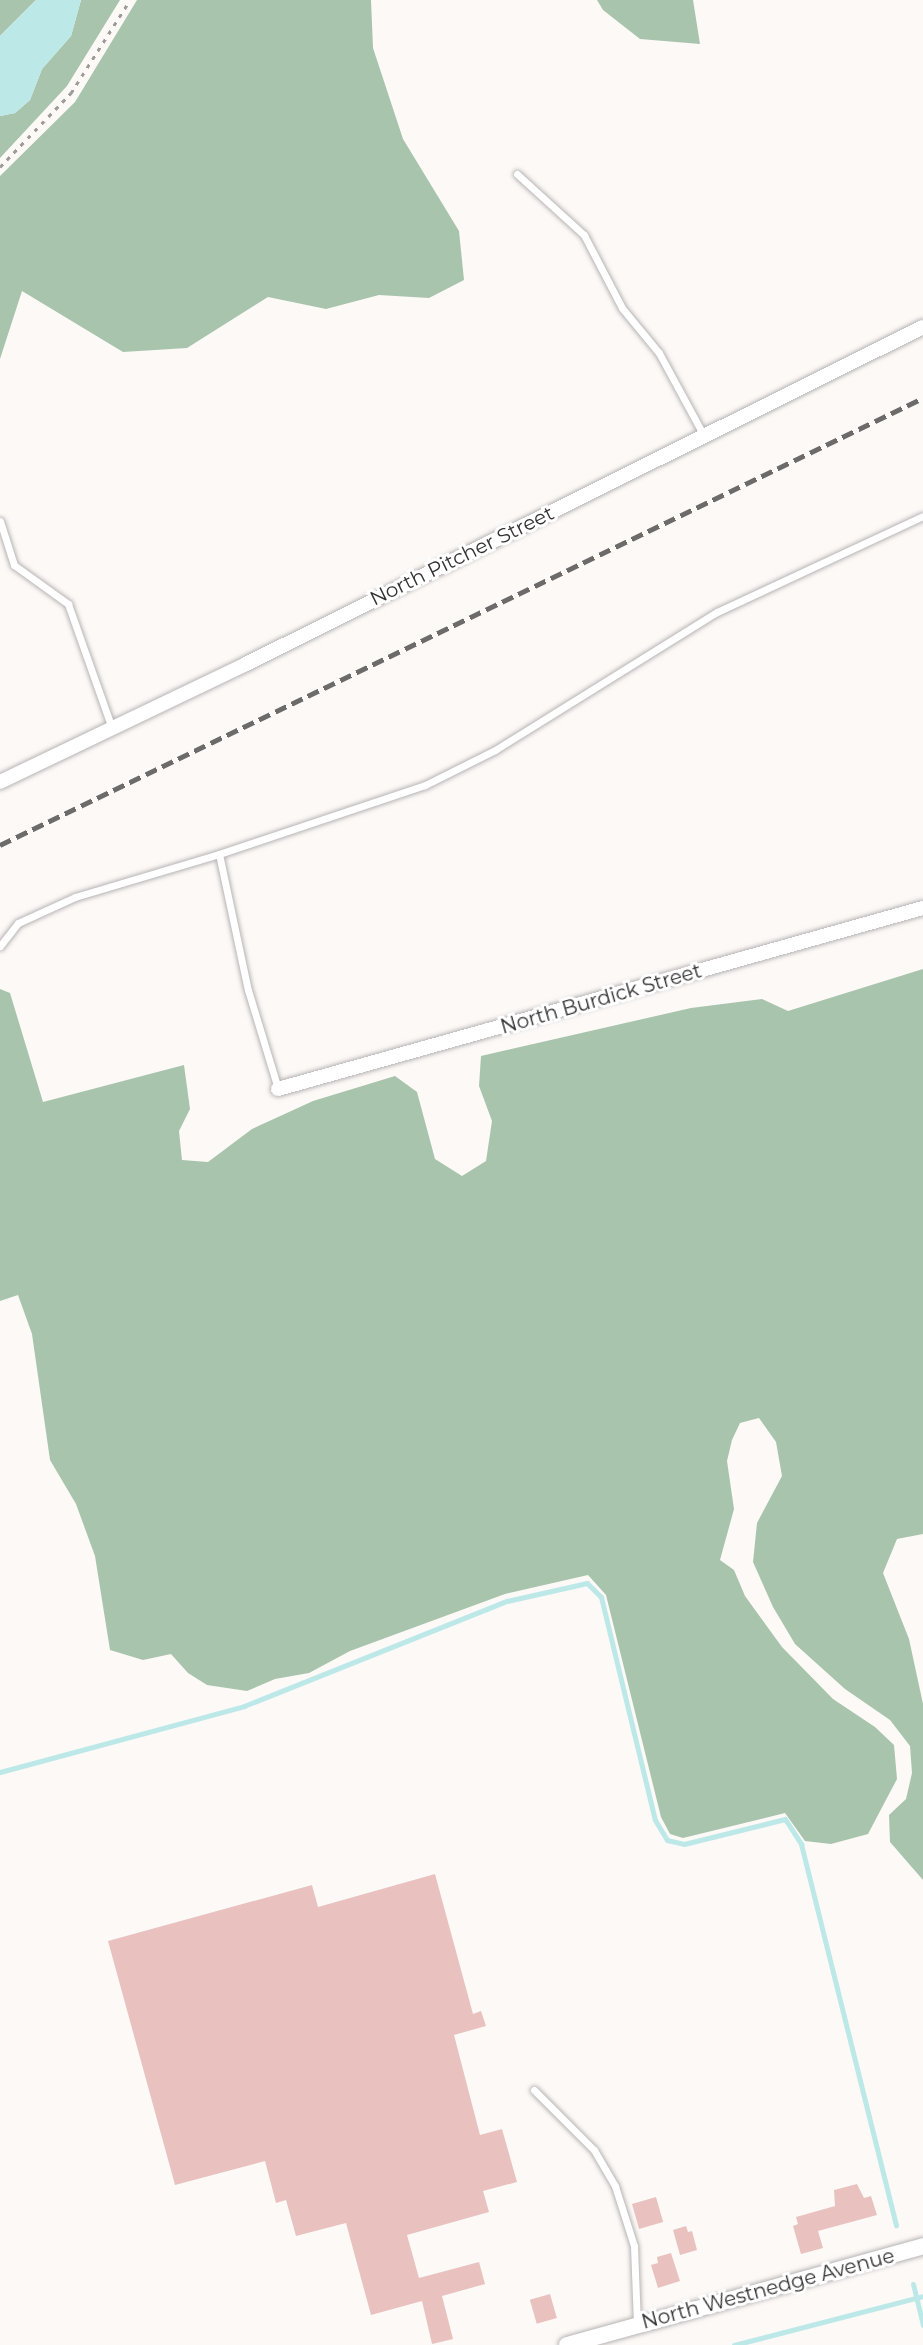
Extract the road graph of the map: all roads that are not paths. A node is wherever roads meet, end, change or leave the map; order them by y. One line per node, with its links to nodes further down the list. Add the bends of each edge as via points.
1 (517, 174): 3 (lane, via 584,235 622,308 659,353)
2 (923, 327): 3 (street, North Pitcher Street)
3 (704, 436): 6 (street, North Pitcher Street)
4 (923, 516): 8 (lane, via 717,612 495,750 425,785)
5 (0, 521): 6 (lane, via 14,565 68,604)
6 (112, 728): 7 (street, North Pitcher Street)
7 (0, 782)
8 (219, 854): 10 (lane, via 42,909 18,923); 11 (lane, via 248,990)
9 (923, 908): 11 (street, North Burdick Street)
10 (0, 946)
11 (278, 1089)
12 (534, 2090): 14 (lane, via 594,2150 615,2186 634,2246)
13 (923, 2246): 14 (street, North Westnedge Avenue)
14 (637, 2325): 15 (street, North Westnedge Avenue)
15 (567, 2345)

